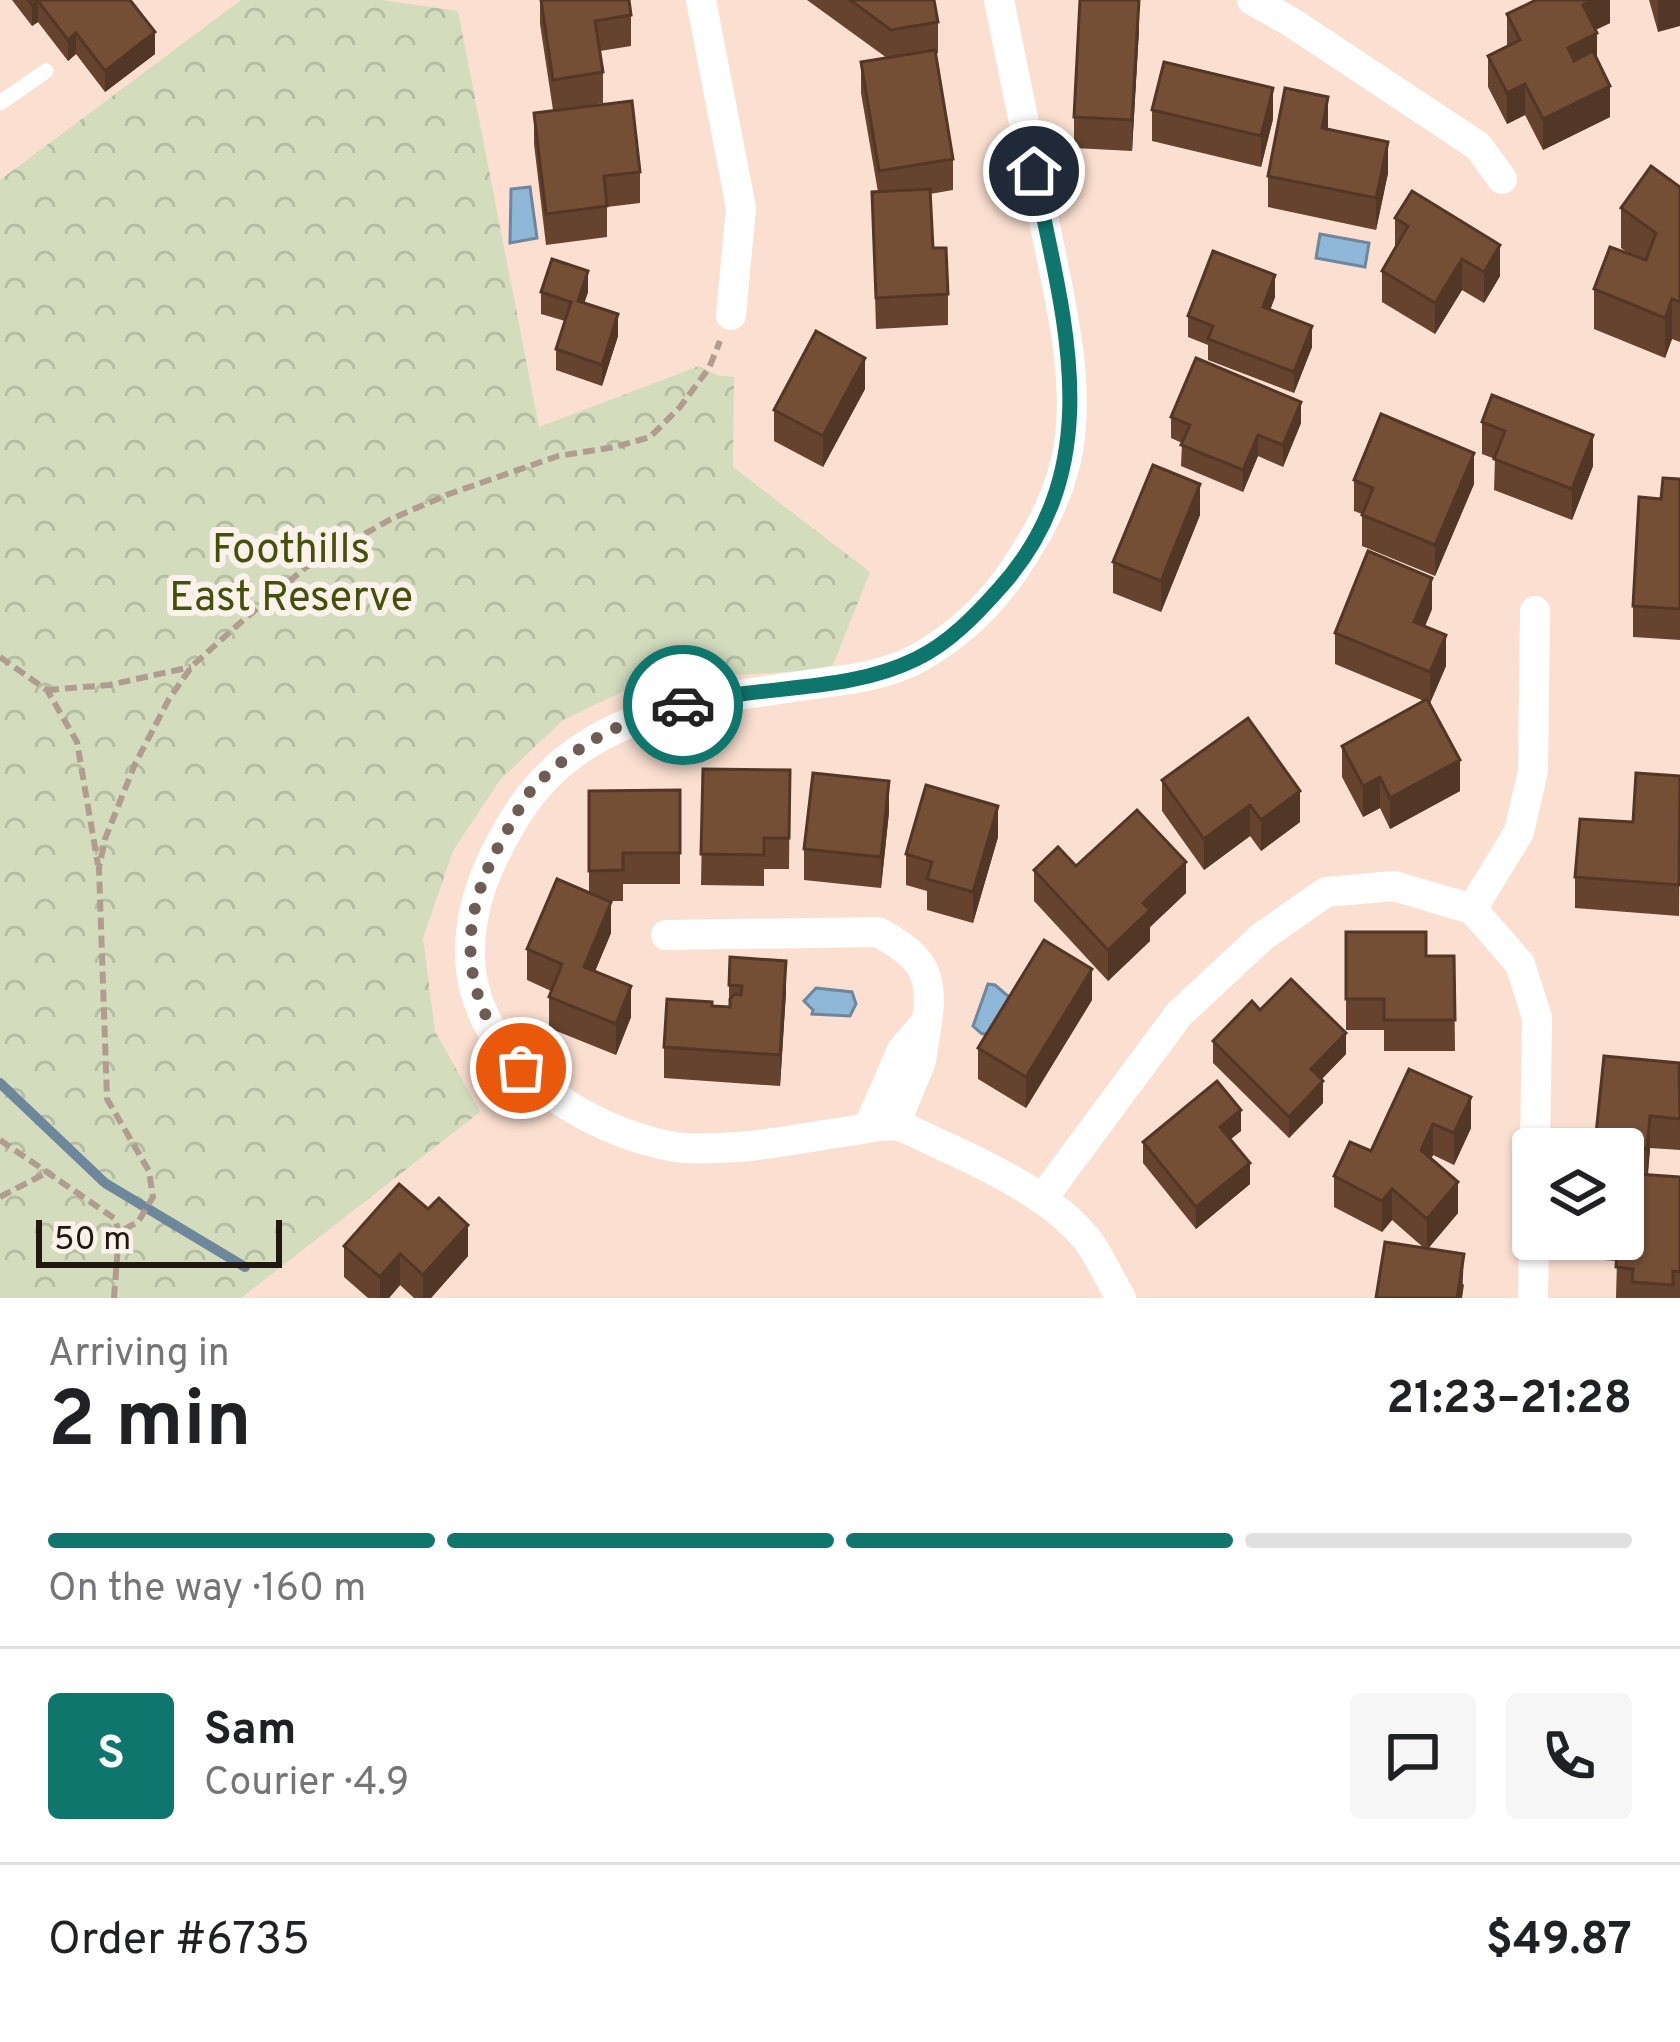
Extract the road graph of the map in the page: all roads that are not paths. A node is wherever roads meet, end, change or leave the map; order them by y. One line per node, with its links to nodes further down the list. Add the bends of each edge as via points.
1 (700, 0): 7 (street, via 741,208)
2 (999, 0): 11 (street, via 1066,327 1066,462 1043,526 968,624 917,659 865,677 695,701 582,747 529,793 487,867 471,919 470,964 498,1042 550,1093 585,1114 680,1148)
3 (1252, 0): 6 (street, via 1478,146)
4 (46, 71): 5 (lane)
5 (0, 103)
6 (1502, 178)
7 (731, 315)
8 (1535, 610): 9 (street, via 1534,771 1519,832)
9 (1472, 909): 12 (street, via 1520,964 1537,1018); 13 (street, via 1394,886 1326,892 1263,936 1179,1014)
10 (666, 935): 11 (street, via 878,932 907,948 931,996 921,1061)
11 (881, 1126): 13 (street, via 979,1162)
12 (1535, 1128)
13 (1042, 1198): 15 (street, via 1088,1241)
14 (1534, 1260): 16 (street)
15 (1121, 1298)
16 (1533, 1298)

